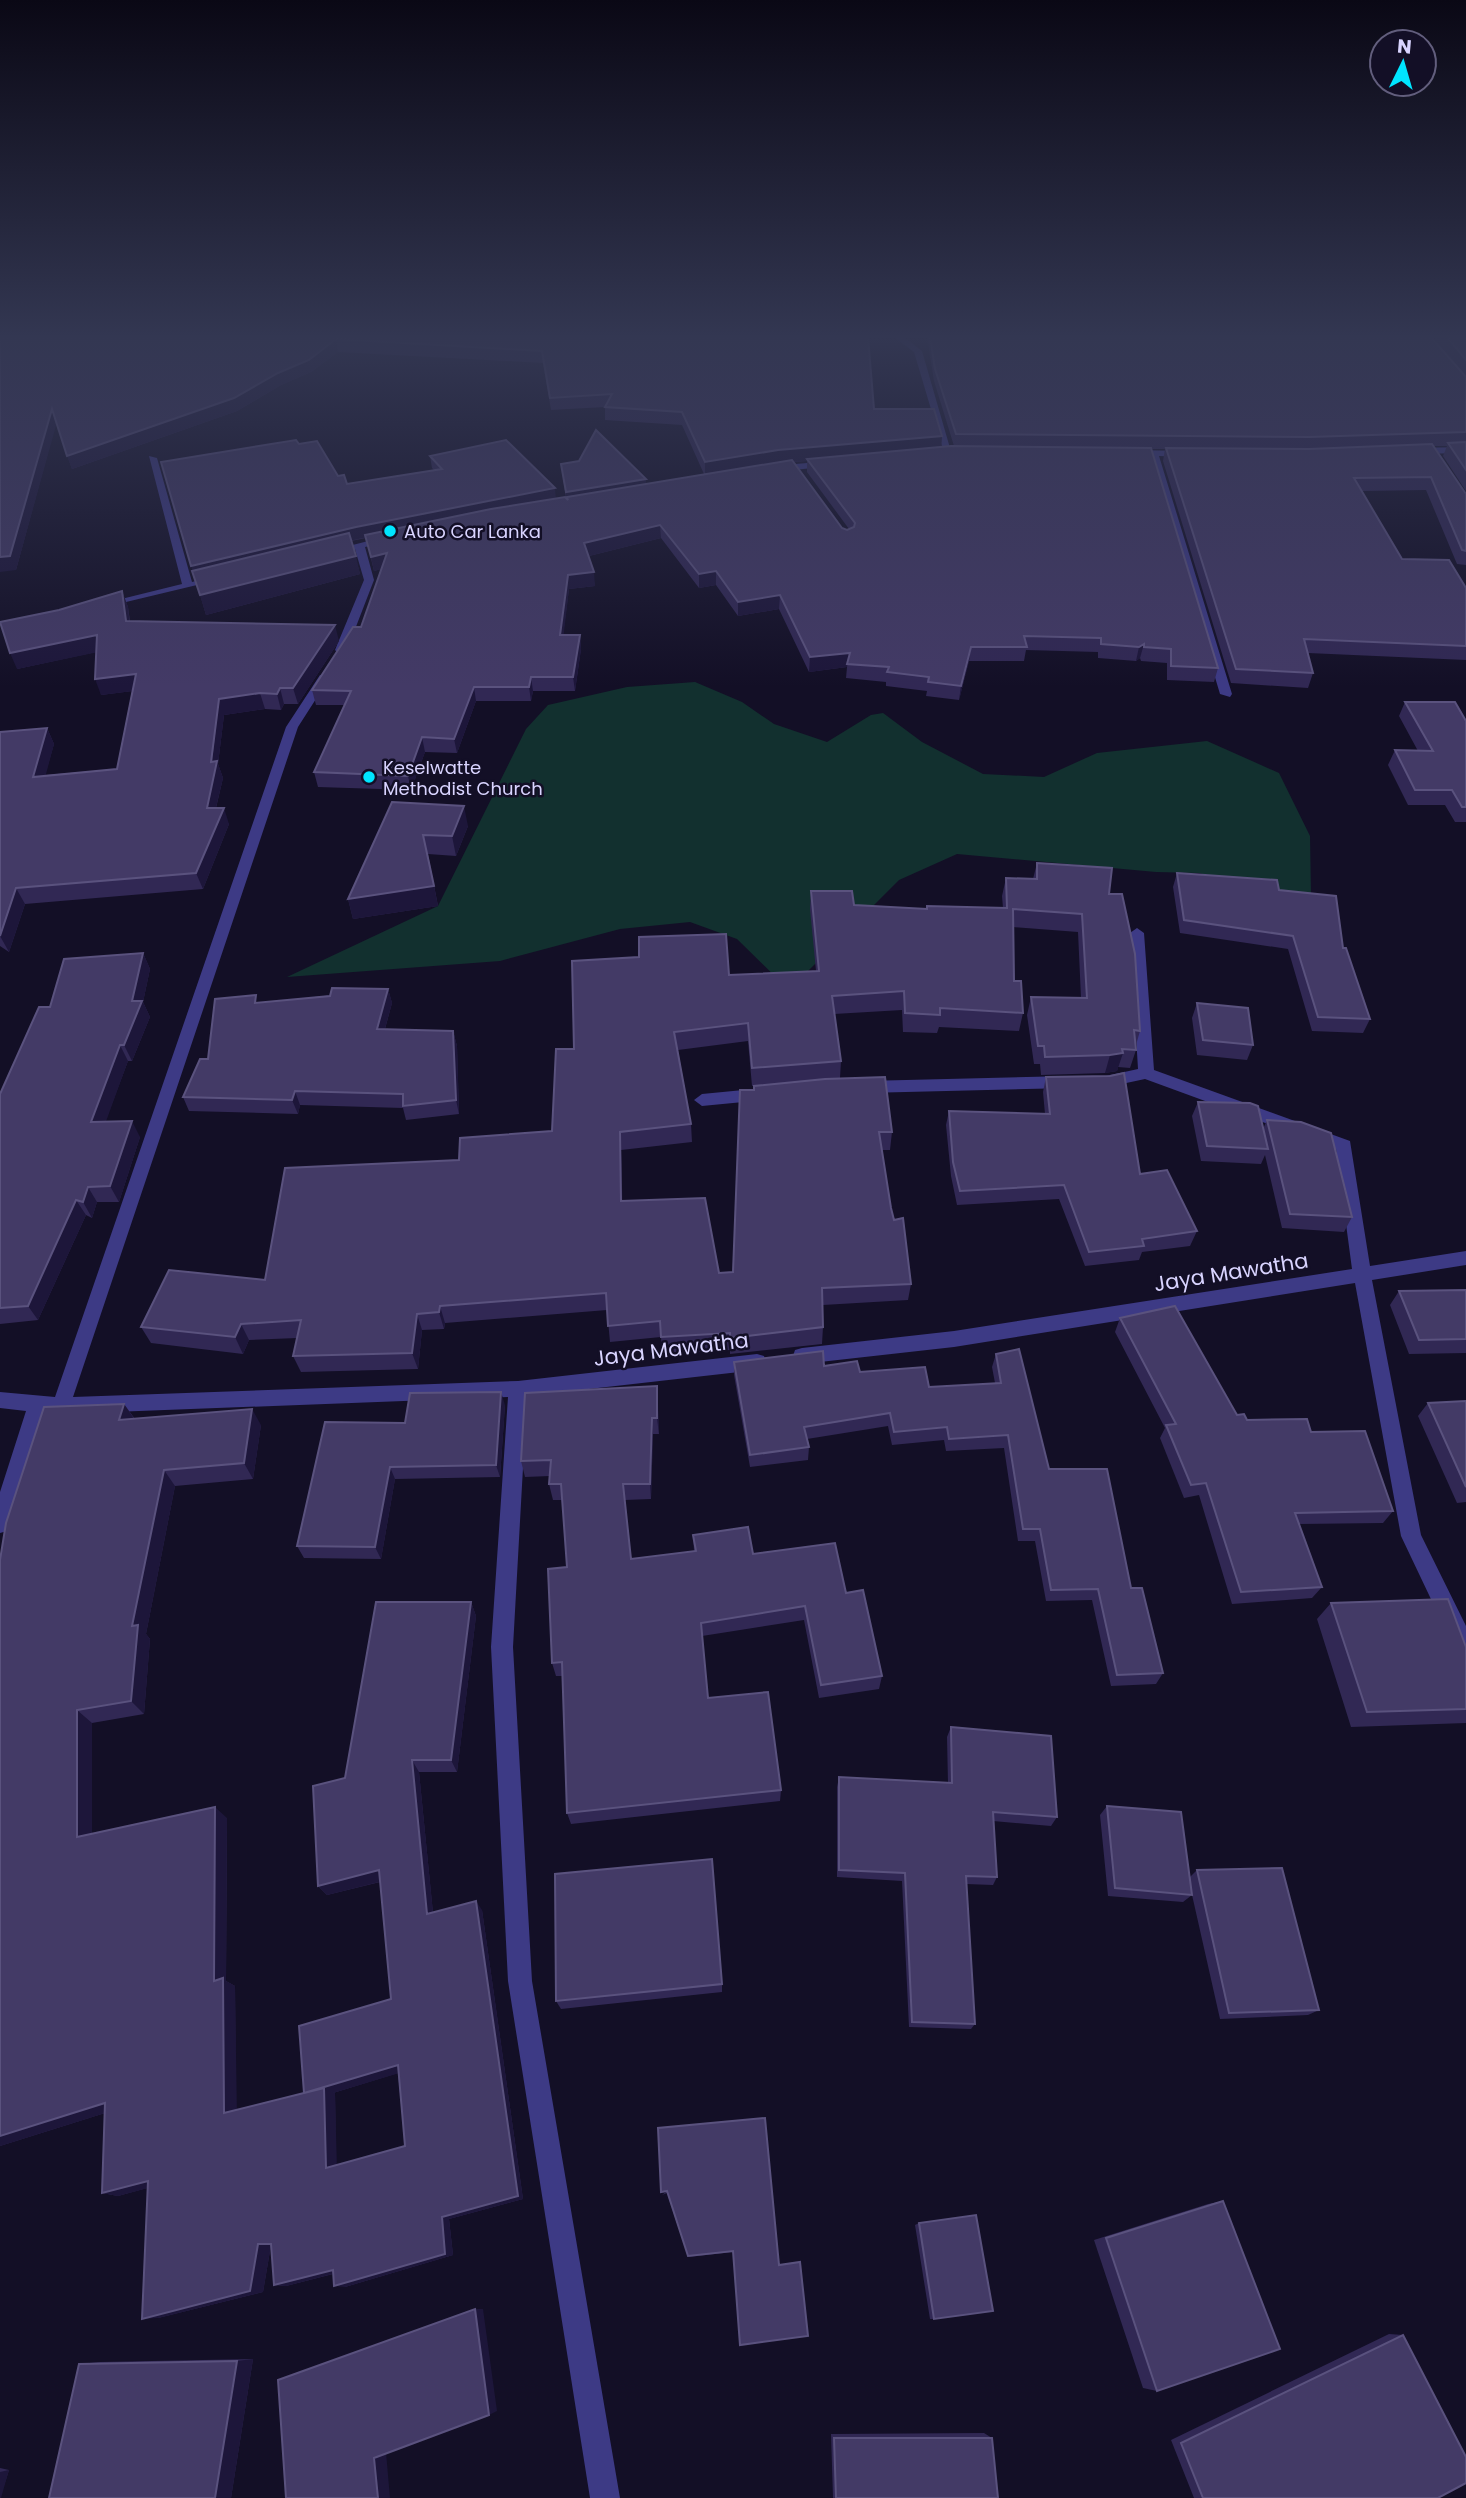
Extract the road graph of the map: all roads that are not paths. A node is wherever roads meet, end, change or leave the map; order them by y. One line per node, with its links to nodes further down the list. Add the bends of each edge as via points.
1 (1153, 453): 19 (street)
2 (935, 454): 3 (street)
3 (943, 454)
4 (1177, 454): 5 (street)
5 (1195, 454)
6 (1433, 454): 8 (street)
7 (152, 458): 17 (street)
8 (1438, 461)
9 (837, 463): 10 (street)
10 (795, 467): 11 (street); 12 (street)
11 (764, 471)
12 (803, 477)
13 (399, 537): 14 (street)
14 (359, 545): 15 (street); 30 (street, via 369,580 347,642 292,727)
15 (319, 554)
16 (228, 576): 17 (street)
17 (188, 586): 18 (street)
18 (99, 607)
19 (1226, 694)
20 (1137, 933): 21 (street)
21 (1146, 1073): 22 (street, via 1085,1082); 26 (street, via 1344,1145)
22 (850, 1087)
23 (783, 1092): 24 (street)
24 (702, 1100)
25 (1466, 1258): 26 (street, Jaya Mawatha)
26 (1362, 1274): 27 (street, Jaya Mawatha, via 954,1339); 32 (street, via 1411,1536)
27 (518, 1389): 30 (street, Jaya Mawatha); 33 (street, via 502,1647 520,1981)
28 (0, 1400): 29 (street, Jaya Mawatha)
29 (37, 1405): 30 (street, Jaya Mawatha); 31 (street)
30 (61, 1406)
31 (0, 1524)
32 (1466, 1649)
33 (605, 2498)

